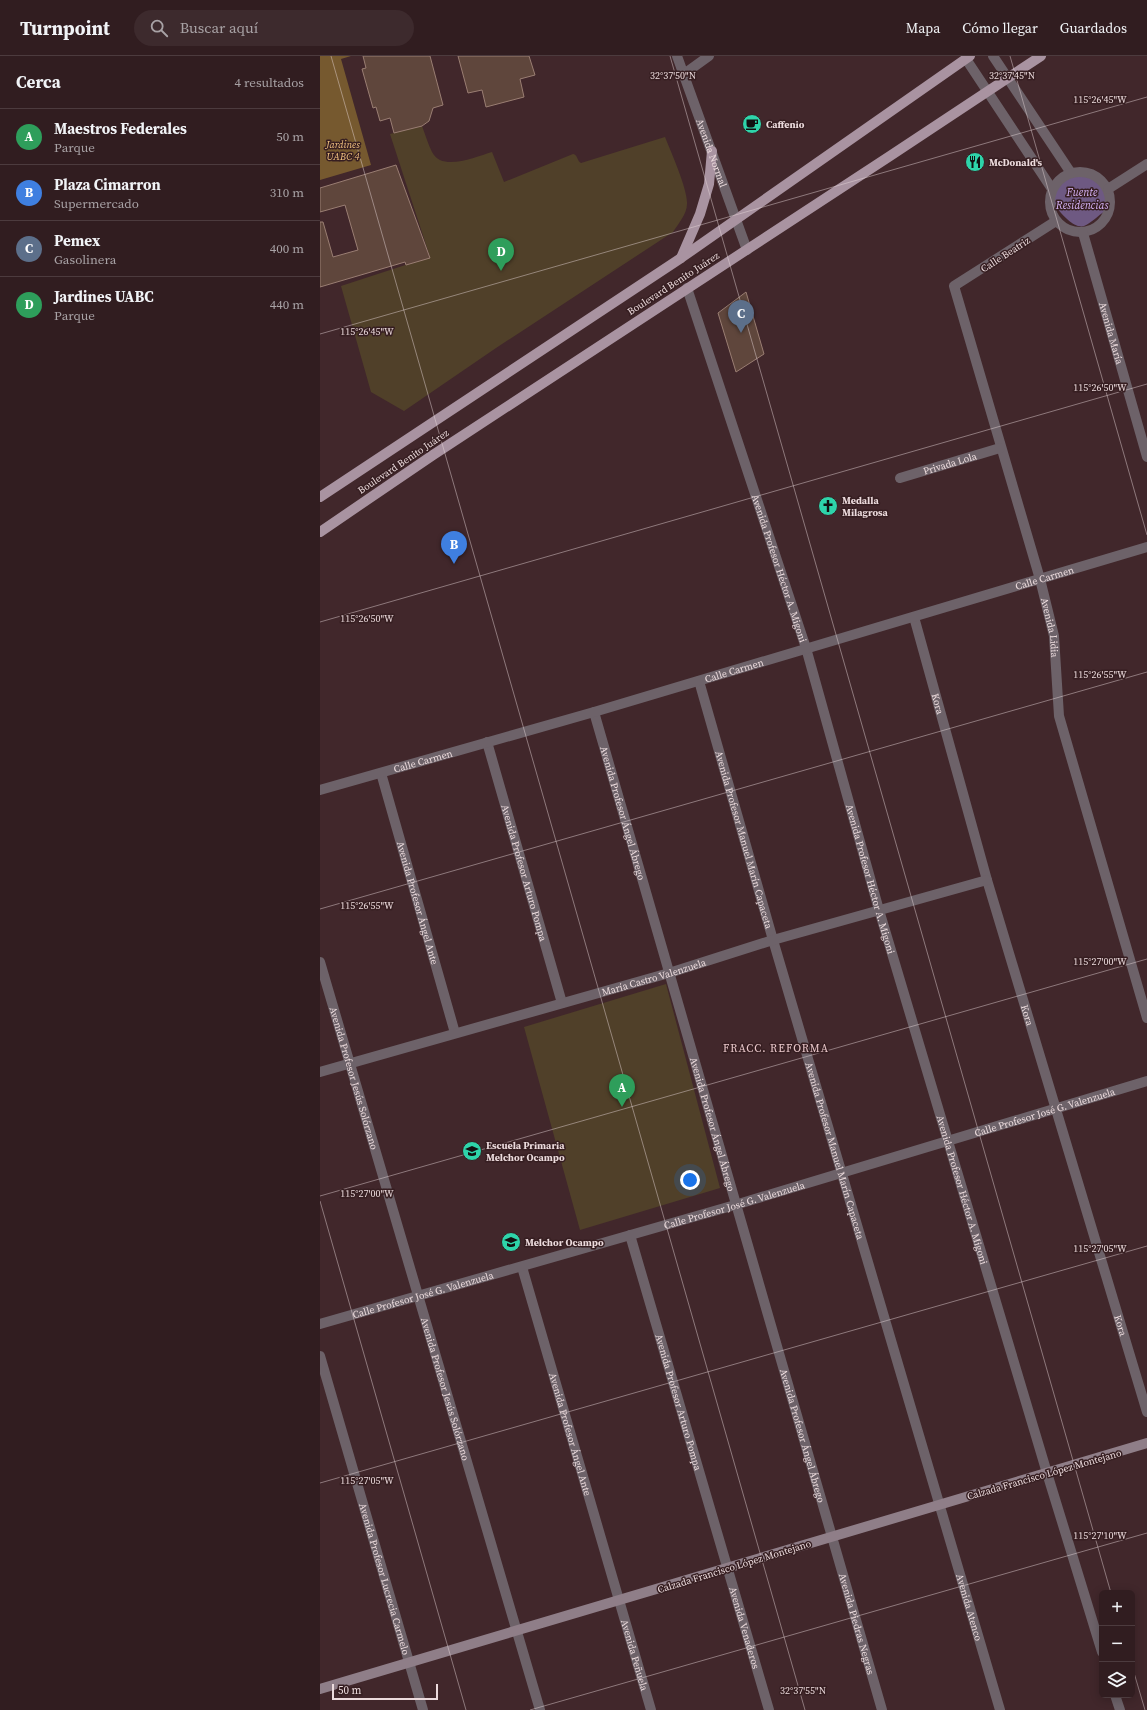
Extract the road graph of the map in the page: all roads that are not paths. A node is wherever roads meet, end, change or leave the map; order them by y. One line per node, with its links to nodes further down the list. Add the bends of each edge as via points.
1 (678, 56): 6 (street, Avenida Normal)
2 (709, 56): 6 (street)
3 (993, 56): 7 (street)
4 (1041, 56): 7 (main road, Boulevard Benito Juárez)
5 (968, 57): 8 (street); 14 (main road, Boulevard Benito Juárez)
6 (684, 74): 9 (street, Avenida Normal)
7 (1008, 79): 8 (main road, Boulevard Benito Juárez); 11 (street)
8 (987, 93): 13 (street); 17 (main road, Boulevard Benito Juárez)
9 (712, 151): 14 (street, Avenida Normal); 18 (main road, via 710,184)
10 (1147, 164): 12 (street)
11 (1071, 173): 12 (street, via 1082,171 1092,174); 13 (street, via 1060,179)
12 (1108, 189): 16 (street, via 1111,200 1109,212 1103,222 1094,229)
13 (1052, 190): 15 (street, via 1050,206)
14 (736, 220): 17 (street, Avenida Normal); 18 (main road, Boulevard Benito Juárez)
15 (1056, 221): 16 (street, via 1073,232); 19 (street, Calle Beatriz)
16 (1083, 232): 22 (street, Avenida María)
17 (747, 250): 20 (main road, Boulevard Benito Juárez)
18 (681, 258): 24 (main road, Boulevard Benito Juárez)
19 (954, 286): 21 (street, Avenida Lidia)
20 (687, 288): 25 (main road, Boulevard Benito Juárez, via 433,454); 29 (street, Avenida Profesor Héctor A. Migoni)
21 (1000, 448): 23 (street, Privada Lola); 27 (street, Avenida Lidia)
22 (1147, 456)
23 (900, 478)
24 (320, 497)
25 (320, 532)
26 (1147, 547): 27 (street, Calle Carmen)
27 (1040, 579): 28 (street, Calle Carmen); 41 (street, Avenida Lidia, via 1054,636 1059,716)
28 (914, 617): 29 (street, Calle Carmen); 35 (street, Kora)
29 (806, 648): 30 (street, Calle Carmen); 36 (street, Avenida Profesor Héctor A. Migoni)
30 (699, 681): 31 (street, Calle Carmen); 37 (street, Avenida Profesor Manuel Marín Capaceta)
31 (594, 712): 32 (street, Calle Carmen); 39 (street, Avenida Profesor Ángel Ábrego)
32 (487, 742): 33 (street, Calle Carmen); 40 (street, Avenida Profesor Arturo Pompa)
33 (381, 773): 34 (street, Calle Carmen); 42 (street, Avenida Profesor Ángel Ante)
34 (320, 790)
35 (987, 880): 36 (street, María Castro Valenzuela); 46 (street, Kora)
36 (879, 910): 37 (street, María Castro Valenzuela); 47 (street, Avenida Profesor Héctor A. Migoni)
37 (774, 940): 39 (street, María Castro Valenzuela); 48 (street, Avenida Profesor Manuel Marín Capaceta)
38 (320, 962): 43 (street, Avenida Profesor Jesús Solórzano)
39 (669, 973): 40 (street, María Castro Valenzuela); 49 (street, Avenida Profesor Ángel Ábrego)
40 (562, 1003): 42 (street, María Castro Valenzuela)
41 (1147, 1018)
42 (455, 1033): 43 (street, María Castro Valenzuela)
43 (349, 1064): 44 (street, María Castro Valenzuela); 52 (street, Avenida Profesor Jesús Solórzano)
44 (320, 1072)
45 (1147, 1081): 46 (street, Calle Profesor José G. Valenzuela)
46 (1056, 1109): 47 (street, Calle Profesor José G. Valenzuela); 55 (street, Kora)
47 (948, 1141): 48 (street, Calle Profesor José G. Valenzuela); 57 (street, Avenida Profesor Héctor A. Migoni)
48 (842, 1173): 49 (street, Calle Profesor José G. Valenzuela); 58 (street, Avenida Profesor Manuel Marín Capaceta)
49 (736, 1205): 50 (street, Calle Profesor José G. Valenzuela); 59 (street, Avenida Profesor Ángel Ábrego)
50 (630, 1235): 51 (street, Calle Profesor José G. Valenzuela); 60 (street, Avenida Profesor Arturo Pompa)
51 (522, 1267): 52 (street, Calle Profesor José G. Valenzuela); 61 (street, Avenida Profesor Ángel Ante)
52 (418, 1297): 53 (street, Calle Profesor José G. Valenzuela); 62 (street, Avenida Profesor Jesús Solórzano)
53 (320, 1324)
54 (320, 1356): 64 (street, Avenida Profesor Lucrecia Carmelo)
55 (1147, 1412)
56 (1147, 1443): 57 (main road, Calzada Francisco López Montejano)
57 (1047, 1473): 58 (main road, Calzada Francisco López Montejano); 63 (street, Avenida Profesor Héctor A. Migoni)
58 (939, 1505): 59 (main road, Calzada Francisco López Montejano); 72 (street, Avenida Atenco)
59 (833, 1537): 60 (main road, Calzada Francisco López Montejano); 71 (street, Avenida Piedras Negras)
60 (728, 1569): 61 (main road, Calzada Francisco López Montejano); 70 (street, Avenida Venaderos)
61 (619, 1600): 62 (main road, Calzada Francisco López Montejano); 69 (street, Avenida Peñuela)
62 (517, 1631): 64 (main road, Calzada Francisco López Montejano); 68 (street, Avenida Profesor Jesús Solórzano)
63 (1099, 1642)
64 (409, 1663): 65 (main road, Calzada Francisco López Montejano); 67 (street, Avenida Profesor Lucrecia Carmelo)
65 (320, 1689)
66 (1116, 1698): 73 (street)
67 (423, 1710)
68 (540, 1710)
69 (651, 1710)
70 (769, 1710)
71 (882, 1710)
72 (1000, 1710)
73 (1120, 1710)

